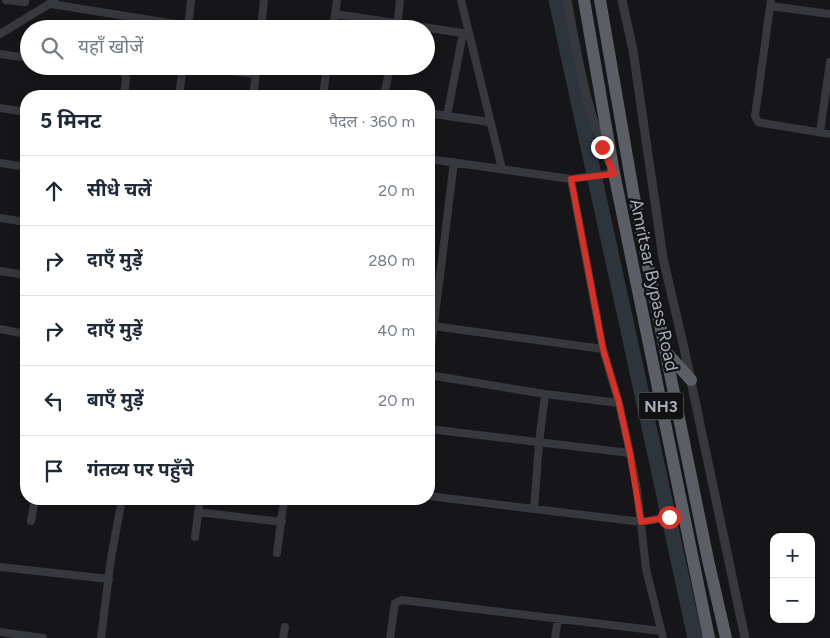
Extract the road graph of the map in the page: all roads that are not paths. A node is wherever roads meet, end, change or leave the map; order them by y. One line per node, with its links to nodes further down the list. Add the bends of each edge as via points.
1 (6, 0): 11 (street)
2 (191, 0): 19 (street)
3 (264, 0): 20 (street)
4 (337, 0): 14 (street)
5 (400, 0): 23 (street)
6 (461, 0): 27 (street)
7 (567, 0): 54 (street, via 590,107)
8 (584, 0): 54 (highway, NH3)
9 (600, 0): 65 (highway, NH3, via 634,197)
10 (622, 0): 67 (street, via 633,50 663,258)
11 (25, 1): 16 (street)
12 (54, 2): 16 (street); 18 (street)
13 (771, 3): 15 (street); 47 (street, via 755,116 762,123)
14 (335, 14): 21 (street); 22 (street)
15 (830, 14)
16 (31, 16): 17 (street)
17 (24, 20)
18 (150, 20)
19 (189, 20)
20 (262, 20)
21 (334, 20)
22 (366, 20)
23 (398, 20)
24 (20, 22): 26 (street)
25 (435, 30): 27 (street)
26 (0, 34): 28 (street)
27 (466, 34): 45 (street); 46 (street)
28 (0, 40)
29 (0, 54): 30 (street)
30 (20, 57)
31 (830, 62): 47 (street)
32 (125, 75): 37 (street)
33 (181, 75): 38 (street)
34 (255, 75): 39 (street)
35 (326, 75): 40 (street)
36 (388, 75): 41 (street)
37 (125, 90)
38 (179, 90)
39 (254, 90)
40 (323, 90)
41 (385, 90)
42 (0, 108): 43 (street)
43 (20, 111)
44 (435, 114): 45 (street)
45 (447, 116): 46 (street)
46 (490, 122): 53 (street)
47 (820, 132): 48 (street)
48 (830, 134)
49 (435, 160): 50 (street)
50 (454, 162): 53 (street); 60 (street)
51 (0, 163): 52 (street)
52 (20, 166)
53 (502, 169): 55 (street)
54 (614, 174): 55 (street); 80 (highway, Amritsar Bypass Road / NH3)
55 (571, 179): 64 (street)
56 (0, 218): 57 (street)
57 (20, 221)
58 (0, 270): 59 (street)
59 (20, 274)
60 (435, 310)
61 (435, 326): 64 (street)
62 (0, 329): 63 (street)
63 (20, 333)
64 (603, 349): 69 (street)
65 (666, 351): 67 (highway); 98 (highway, Amritsar Bypass Road / NH3)
66 (435, 376): 68 (street)
67 (691, 380): 99 (street)
68 (545, 394): 69 (street); 71 (street)
69 (619, 403): 72 (street)
70 (435, 430): 71 (street)
71 (539, 443): 72 (street); 78 (street)
72 (630, 454): 83 (street)
73 (435, 497): 78 (street)
74 (34, 505): 81 (street)
75 (121, 505): 87 (street)
76 (199, 505): 79 (street)
77 (283, 505): 82 (street)
78 (534, 509): 83 (street)
79 (198, 512): 82 (street); 84 (street)
80 (684, 512): 83 (street); 97 (highway, Amritsar Bypass Road / NH3)
81 (31, 521)
82 (282, 522): 85 (street)
83 (641, 522): 91 (street, via 646,570)
84 (195, 537)
85 (277, 553)
86 (0, 567): 87 (street)
87 (109, 579): 93 (street)
88 (558, 619): 91 (street); 95 (street, via 402,600 395,603); 96 (street)
89 (285, 627): 94 (street)
90 (0, 632): 92 (street)
91 (662, 634)
92 (43, 638)
93 (101, 638)
94 (283, 638)
95 (390, 638)
96 (555, 638)
97 (709, 638)
98 (726, 638)
99 (745, 638)

